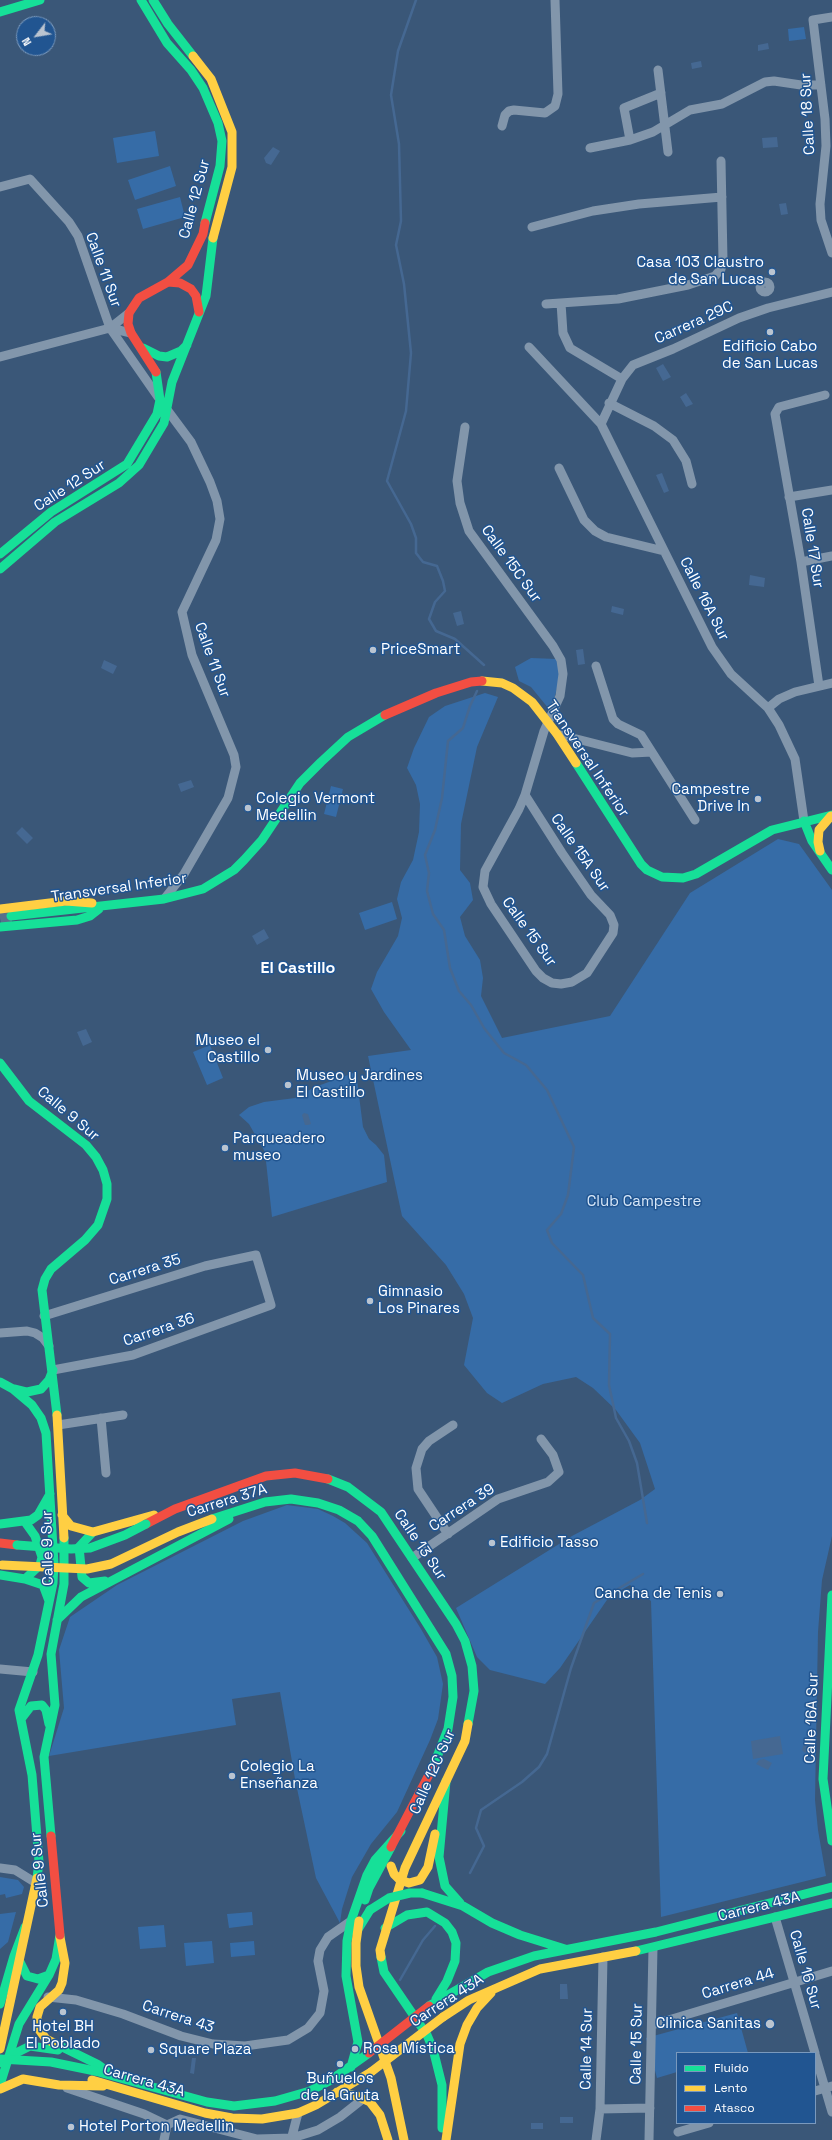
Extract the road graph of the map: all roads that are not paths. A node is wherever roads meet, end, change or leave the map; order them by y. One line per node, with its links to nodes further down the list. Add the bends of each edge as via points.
1 (40, 0): 5 (main road)
2 (141, 0): 20 (main road, Calle 12 Sur, via 168,43 203,88 218,123 222,141 220,166 203,234 188,264)
3 (153, 0): 27 (main road, Calle 12 Sur, via 210,79 232,132 232,167 211,244 206,296)
4 (555, 0): 11 (street, via 558,94 555,106 546,113 514,110 505,115)
5 (0, 12)
6 (832, 17): 8 (street, Calle 18 Sur, via 813,20)
7 (658, 70): 9 (street)
8 (821, 85): 10 (street, via 765,82 722,104 690,110); 19 (street, Calle 18 Sur, via 826,146 821,214)
9 (661, 93): 10 (street); 12 (street, via 624,108)
10 (665, 125): 12 (street); 14 (street)
11 (502, 126)
12 (630, 140): 13 (street)
13 (590, 148)
14 (668, 152)
15 (721, 161): 17 (street)
16 (0, 187): 28 (street, Calle 11 Sur, via 30,180 69,222 78,236)
17 (722, 197): 18 (street, via 639,204); 23 (street, via 723,260 721,269 715,276 688,285 618,299)
18 (532, 227)
19 (832, 253)
20 (168, 282): 26 (main road, Calle 12 Sur, via 139,298); 27 (main road, via 180,283 191,289 198,302)
21 (764, 292): 25 (street)
22 (832, 292): 25 (street, Carrera 29C)
23 (561, 303): 24 (street); 34 (street, via 563,333 570,348)
24 (546, 304)
25 (768, 308): 34 (street, Carrera 29C, via 739,318 673,350 642,360 633,365)
26 (129, 313): 28 (street); 29 (main road, Calle 12 Sur, via 128,324)
27 (199, 314): 30 (main road, Calle 12 Sur)
28 (110, 328): 29 (street); 33 (street); 36 (street, Calle 11 Sur)
29 (131, 333): 31 (main road, Calle 12 Sur)
30 (187, 345): 31 (main road, via 181,351 167,357); 38 (main road, Calle 12 Sur, via 172,382)
31 (140, 346): 36 (main road, Calle 12 Sur, via 156,371)
32 (529, 347): 39 (street, Calle 16A Sur)
33 (0, 357)
34 (622, 379): 37 (street, Carrera 29C)
35 (824, 395): 44 (street, Calle 17 Sur, via 779,407 775,414)
36 (160, 400): 46 (main road, Calle 12 Sur, via 153,421 128,464 56,508)
37 (609, 402): 39 (street, Carrera 29C); 42 (street, via 654,426 673,440 686,461)
38 (168, 411): 53 (main road, Calle 12 Sur, via 155,440 130,475 66,514); 73 (street, Calle 11 Sur, via 191,442 217,501 220,519 216,540 182,612 192,655 234,755 236,767 228,798)
39 (601, 424): 45 (street, Calle 16A Sur)
40 (465, 427): 58 (street, Calle 15C Sur, via 457,481 460,503 469,531 561,660 562,687)
41 (559, 468): 48 (street, via 584,520 595,531 606,537)
42 (692, 484)
43 (832, 490): 44 (street)
44 (789, 497): 52 (street, Calle 17 Sur)
45 (659, 540): 48 (street); 49 (street, Calle 16A Sur)
46 (10, 546): 47 (street); 50 (main road, Calle 12 Sur)
47 (0, 547)
48 (650, 548): 49 (street)
49 (664, 551): 57 (street, Calle 16A Sur, via 719,660)
50 (0, 554)
51 (832, 556): 52 (street)
52 (801, 562): 56 (street, Calle 17 Sur)
53 (0, 569)
54 (596, 666): 64 (street, via 613,719 624,727 638,732)
55 (832, 683): 56 (street)
56 (819, 686): 57 (street, via 795,692)
57 (768, 708): 68 (street, Calle 16A Sur, via 795,759)
58 (553, 710): 59 (street); 60 (street, Calle 15C Sur)
59 (541, 712): 60 (main road, Transversal Inferior); 75 (main road, Transversal Inferior, via 513,688 492,681 483,681 436,693 379,718 348,737 300,783 262,840 244,860 218,881)
60 (548, 721): 61 (main road, Transversal Inferior); 65 (street, Calle 15C Sur)
61 (557, 734): 62 (street); 63 (main road, Transversal Inferior)
62 (578, 740): 63 (street); 64 (street, via 632,753)
63 (565, 747): 69 (main road, Transversal Inferior, via 626,844 641,864 654,874 671,878 696,874)
64 (652, 752): 67 (street)
65 (525, 795): 74 (street, Calle 15C Sur, via 485,871); 81 (street, Calle 15A Sur, via 591,895 610,915 614,925 613,933 587,973 572,982)
66 (832, 815): 68 (main road, Transversal Inferior); 71 (main road, via 819,830)
67 (694, 820)
68 (804, 821): 69 (main road, Transversal Inferior); 70 (main road, Calle 16A Sur)
69 (772, 830): 70 (main road, via 792,832)
70 (812, 842): 71 (main road, Calle 16A Sur)
71 (820, 854): 72 (main road, Calle 16A Sur)
72 (832, 870)
73 (184, 874): 75 (street, via 187,884); 76 (street, Calle 11 Sur)
74 (483, 886): 81 (street, Calle 15 Sur, via 491,904 536,971 544,978)
75 (195, 893): 76 (main road, Transversal Inferior)
76 (164, 899): 77 (main road, Transversal Inferior)
77 (100, 907): 78 (main road, via 86,902 71,901); 79 (main road, Transversal Inferior); 80 (main road, via 90,916 77,920)
78 (0, 909)
79 (11, 916)
80 (0, 927)
81 (561, 984)
82 (0, 1064): 83 (main road, Calle 9 Sur)
83 (4, 1071): 85 (main road, Calle 9 Sur, via 33,1105 86,1145 103,1170 107,1184 107,1199 98,1225 51,1270 45,1279 42,1290)
84 (271, 1305): 85 (street, Carrera 35, via 256,1255 205,1266); 88 (street, Carrera 36, via 138,1354)
85 (44, 1316): 87 (main road, Calle 9 Sur)
86 (0, 1333): 87 (street, via 35,1333)
87 (50, 1347): 88 (main road, Calle 9 Sur)
88 (53, 1370): 90 (main road, via 41,1389 27,1392); 93 (main road, Calle 9 Sur)
89 (0, 1382): 90 (main road, Calle 9 Sur)
90 (13, 1389): 98 (main road, Calle 9 Sur, via 32,1405 41,1418 48,1441)
91 (123, 1415): 92 (street)
92 (101, 1418): 93 (street); 96 (street)
93 (58, 1425): 101 (main road, Calle 9 Sur)
94 (453, 1425): 105 (street, Calle 13 Sur, via 426,1445 418,1458 416,1468 418,1490)
95 (541, 1439): 105 (street, Carrera 39, via 553,1456 559,1472 548,1482 498,1499)
96 (106, 1473)
97 (330, 1480): 100 (main road, Carrera 37A, via 294,1473 266,1476); 107 (main road, Calle 13 Sur, via 348,1487 381,1512)
98 (51, 1492): 102 (main road, via 38,1515); 113 (main road, Calle 9 Sur, via 54,1564)
99 (254, 1506): 108 (main road, Carrera 37A, bridge, via 178,1532 111,1564 87,1569); 111 (main road); 121 (main road, Carrera 37A, via 291,1499 318,1502 358,1521 372,1536 435,1634 446,1654 452,1676 453,1697 448,1729)
100 (175, 1509): 104 (main road); 106 (main road, Carrera 37A, bridge, via 90,1548 71,1549)
101 (62, 1515): 104 (main road, via 71,1526); 114 (main road, Calle 9 Sur, via 64,1584)
102 (25, 1522): 103 (main road); 110 (main road, via 35,1536 42,1557 40,1565)
103 (0, 1524)
104 (93, 1532): 111 (main road, via 79,1547 82,1577 89,1583)
105 (448, 1534): 107 (street, Carrera 39)
106 (0, 1543)
107 (412, 1558): 115 (main road, Calle 13 Sur)
108 (1, 1565)
109 (0, 1575): 110 (main road)
110 (26, 1579): 113 (main road, via 45,1587)
111 (113, 1580): 114 (main road, via 81,1597)
112 (832, 1595): 118 (main road, Calle 16A Sur)
113 (49, 1601): 117 (main road, Calle 9 Sur)
114 (57, 1620): 120 (main road, Calle 9 Sur, via 51,1654 55,1705)
115 (456, 1624): 122 (main road, Calle 12C Sur, via 469,1653 474,1680 473,1699 464,1741)
116 (0, 1669): 117 (street)
117 (33, 1672): 119 (main road, Calle 9 Sur, via 21,1703)
118 (829, 1714): 126 (main road, Calle 16A Sur, via 824,1791)
119 (21, 1719): 120 (main road, via 31,1706 42,1705); 128 (main road, Calle 9 Sur, via 32,1775 39,1851)
120 (50, 1724): 140 (main road, Calle 9 Sur, via 44,1772)
121 (433, 1766): 124 (main road, Calle 12C Sur)
122 (446, 1781): 123 (main road); 137 (main road, Calle 12C Sur, via 405,1868)
123 (444, 1800): 125 (main road, bridge, via 428,1867 420,1880 409,1884 394,1874 391,1866); 132 (main road, via 439,1857 441,1873 451,1895)
124 (401, 1831): 125 (main road, Calle 12C Sur); 135 (main road, via 375,1860)
125 (396, 1840): 138 (main road, Calle 12C Sur, via 369,1888)
126 (832, 1842)
127 (0, 1868): 128 (street, via 15,1870)
128 (36, 1883): 136 (main road, Calle 9 Sur)
129 (832, 1887): 143 (main road, Carrera 43A, via 656,1932)
130 (832, 1897): 134 (main road, via 771,1914)
131 (832, 1903): 133 (main road, Carrera 43A)
132 (463, 1906): 138 (main road, bridge, via 422,1893 400,1895 389,1898 370,1910); 143 (main road, via 513,1932)
133 (775, 1917): 134 (main road, Carrera 43A); 148 (street, Calle 16 Sur)
134 (761, 1920): 142 (main road, Carrera 43A)
135 (351, 1921): 139 (street, Carrera 43); 141 (main road)
136 (25, 1927): 145 (main road, Calle 9 Sur); 154 (main road, via 6,1979)
137 (385, 1928): 155 (main road, via 407,1915 427,1912 445,1922 452,1932 456,1943 455,1961 447,1981); 187 (main road, via 380,1950 384,1972 433,2049 442,2085)
138 (357, 1931): 186 (main road, via 356,1966 360,1987 391,2078)
139 (334, 1934): 141 (street); 153 (street, Carrera 43, via 328,1937 320,1950 318,1961 324,1991 320,2013 308,2028 288,2040 245,2046 206,2043)
140 (60, 1937): 147 (main road, Calle 9 Sur, via 56,1959); 149 (main road, via 65,1963)
141 (347, 1941): 164 (main road, via 346,1976 358,2042)
142 (653, 1948): 144 (main road, Carrera 43A); 156 (street, Calle 15 Sur)
143 (568, 1950): 155 (main road, Carrera 43A, via 534,1956 508,1965 462,1986)
144 (603, 1958): 150 (main road, Carrera 43A, via 540,1970); 177 (street, Calle 14 Sur)
145 (19, 1960): 147 (main road, via 27,1976 38,1979); 157 (main road, Calle 9 Sur)
146 (832, 1971): 148 (street, Carrera 44)
147 (49, 1975): 151 (main road, Calle 9 Sur)
148 (794, 1982): 156 (street, Carrera 44); 158 (street, Calle 16 Sur)
149 (62, 1983): 152 (main road, via 59,1990); 153 (street)
150 (498, 1986): 174 (main road, Carrera 43A, bridge, via 469,2000 443,2017 371,2072); 188 (main road, via 477,2008 460,2044)
151 (35, 1997): 152 (street, Carrera 43); 161 (main road, Calle 9 Sur, via 19,2024)
152 (50, 1998): 153 (street, Carrera 43); 159 (main road, via 38,2012 38,2028 46,2039)
153 (76, 2000)
154 (0, 2004)
155 (431, 2004): 164 (main road, Carrera 43A, bridge)
156 (652, 2025): 176 (street, Calle 15 Sur)
157 (0, 2049)
158 (815, 2052)
159 (72, 2053): 161 (main road, via 33,2046); 166 (main road, via 97,2064)
160 (816, 2055): 171 (street, Calle 16 Sur)
161 (10, 2056): 163 (main road); 168 (main road, Calle 9 Sur)
162 (0, 2059): 167 (main road, Carrera 43A, bridge, via 51,2062)
163 (0, 2065)
164 (351, 2067): 166 (main road, Carrera 43A, via 310,2091 275,2101 234,2106 183,2096)
165 (0, 2068): 167 (main road, Carrera 43A, via 32,2068)
166 (111, 2075): 167 (main road, Carrera 43A)
167 (93, 2076): 170 (main road, Carrera 43A)
168 (0, 2085)
169 (59, 2085): 170 (main road); 172 (main road, via 23,2079); 181 (street, Carrera 43A, via 144,2114)
170 (113, 2087): 179 (main road, Carrera 43A, via 232,2118 262,2119)
171 (829, 2087): 173 (street); 178 (street, Calle 16 Sur)
172 (0, 2089)
173 (816, 2091)
174 (337, 2092): 175 (main road); 179 (main road, Carrera 43A)
175 (364, 2098): 183 (street, Carrera 43A, via 318,2130); 185 (main road, via 380,2115)
176 (650, 2108): 177 (street); 190 (street, Calle 15 Sur)
177 (600, 2109): 189 (street, Calle 14 Sur)
178 (832, 2112)
179 (298, 2113): 183 (street)
180 (706, 2124): 182 (street)
181 (167, 2125): 183 (street, Carrera 43A, via 180,2119 257,2139); 184 (street)
182 (678, 2132)
183 (292, 2139)
184 (164, 2140)
185 (388, 2140)
186 (404, 2140)
187 (441, 2140)
188 (446, 2140)
189 (596, 2140)
190 (649, 2140)

